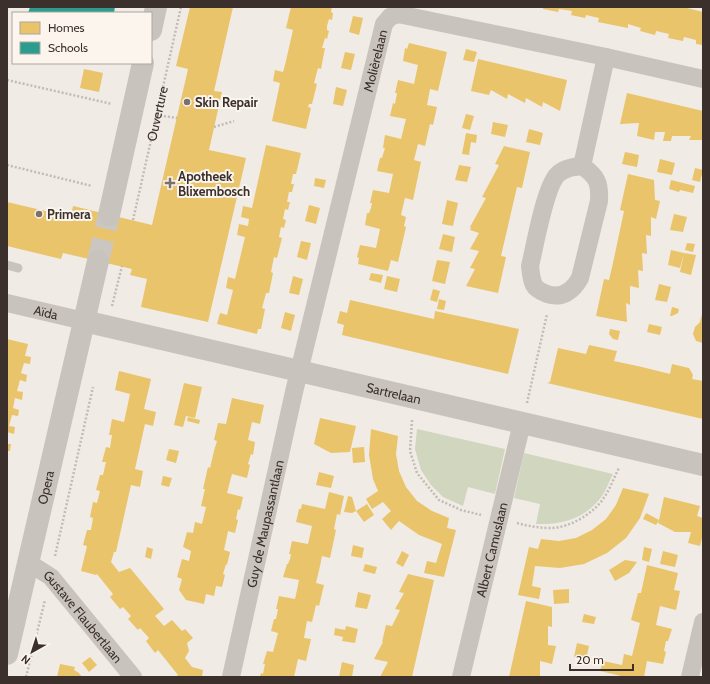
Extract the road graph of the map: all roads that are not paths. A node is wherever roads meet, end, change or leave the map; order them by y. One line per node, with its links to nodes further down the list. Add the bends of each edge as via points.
1 (156, 7): 2 (street)
2 (152, 25)
3 (606, 57): 5 (street, Molièrelaan); 6 (street); 13 (street, Molièrelaan, via 398,14 390,17 384,24)
4 (143, 64): 7 (street, Ouverture)
5 (703, 79)
6 (582, 166): 6 (street, via 564,170 557,175 549,189 530,266 534,286 551,295 559,296 569,292 577,284 599,201 600,188 596,178)
7 (109, 215)
8 (98, 261): 12 (street)
9 (7, 265): 10 (lane)
10 (18, 268)
11 (7, 303): 12 (street, Aïda)
12 (84, 321): 13 (street, Sartrelaan); 16 (street, Opera)
13 (299, 371): 14 (street, Sartrelaan); 20 (street, Guy de Maupassantlaan)
14 (522, 423): 15 (street, Sartrelaan); 21 (street, Albert Camuslaan)
15 (703, 465)
16 (29, 563): 18 (street, Opera); 19 (street, Gustave Flaubertlaan, via 51,577)
17 (703, 622): 22 (street)
18 (7, 654)
19 (133, 677)
20 (231, 677)
21 (461, 677)
22 (690, 677)

